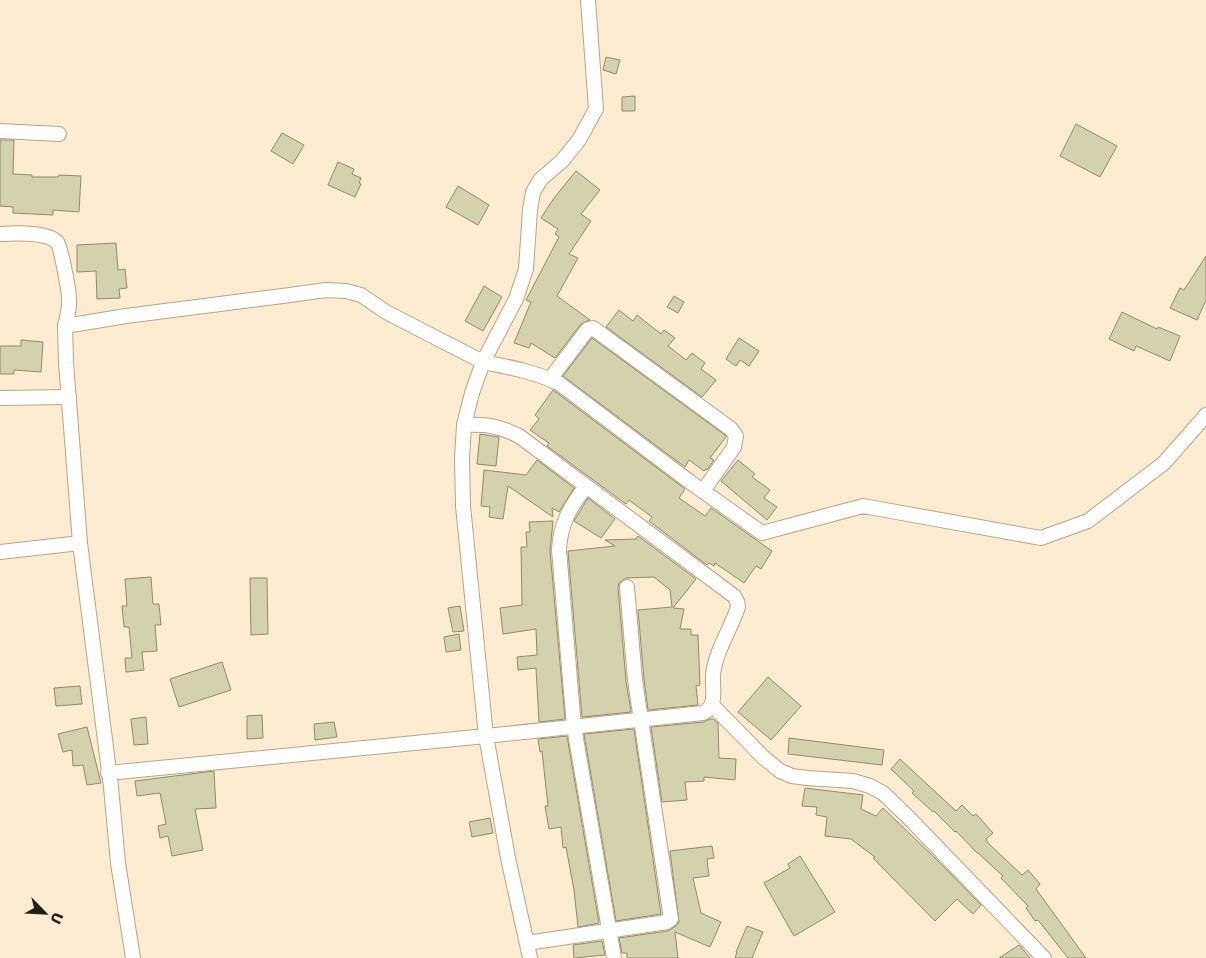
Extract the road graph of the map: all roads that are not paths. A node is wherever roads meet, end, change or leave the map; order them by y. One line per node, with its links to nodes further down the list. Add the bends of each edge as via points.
1 (588, 0): 6 (street, via 596,108 579,140 533,192 526,268 516,299)
2 (0, 131): 3 (street)
3 (59, 134)
4 (0, 234): 5 (street, via 34,235 57,242 70,300)
5 (65, 326): 6 (street, via 290,294 346,291 361,295 386,312); 8 (street)
6 (483, 362): 7 (street); 11 (street)
7 (550, 379): 13 (street); 13 (street, via 588,329 593,328 618,345 736,436 734,447)
8 (69, 397): 9 (street); 14 (street)
9 (0, 398)
10 (1206, 415): 13 (street, via 1164,462 1088,521 1041,538 863,506 762,533)
11 (464, 425): 12 (street, via 486,424 519,436); 20 (street, via 463,506)
12 (586, 488): 17 (street, via 728,590 737,601 713,673); 19 (street, via 566,515 559,538)
13 (703, 491)
14 (80, 543): 15 (street); 21 (street)
15 (0, 552)
16 (627, 586): 18 (street)
17 (712, 705): 18 (street, via 703,713); 27 (street, via 780,771 792,776 853,781 883,793)
18 (641, 720): 19 (street); 22 (street, via 671,917 670,921)
19 (574, 727): 20 (street); 22 (street)
20 (486, 736): 21 (street); 23 (street)
21 (108, 773): 24 (street)
22 (610, 930): 23 (street); 26 (street)
23 (527, 943): 25 (street)
24 (133, 958)
25 (530, 958)
26 (614, 958)
27 (1044, 958)

